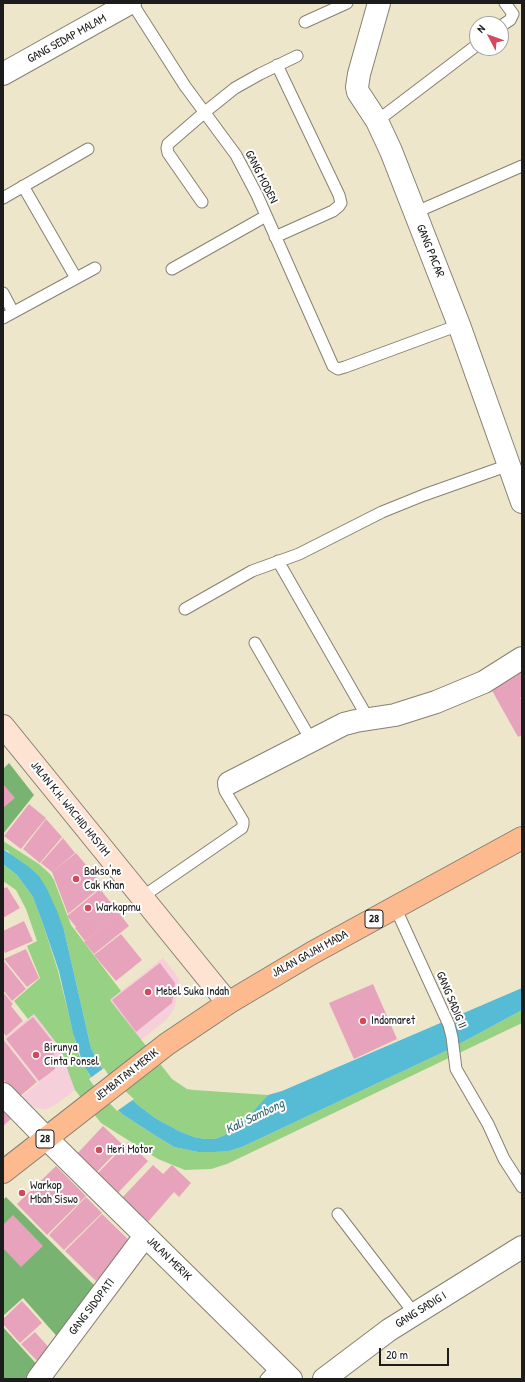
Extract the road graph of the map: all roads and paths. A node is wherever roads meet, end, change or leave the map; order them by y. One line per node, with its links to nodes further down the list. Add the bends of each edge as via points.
1 (131, 3): 10 (street, GANG SEDAP MALAM); 11 (lane, GANG MODEN, via 182,82)
2 (347, 3): 6 (lane)
3 (379, 3): 12 (street, GANG PACAR, via 357,87)
4 (504, 3): 5 (lane, via 513,14)
5 (509, 21)
6 (305, 22)
7 (469, 51): 12 (lane)
8 (296, 56): 9 (lane)
9 (277, 65): 11 (lane, via 235,88); 20 (lane, via 341,204 333,211)
10 (3, 74)
11 (205, 112): 17 (lane, via 169,142 167,148); 19 (lane, GANG MODEN, via 236,155)
12 (377, 121): 18 (street, GANG PACAR, via 386,138)
13 (88, 149): 15 (lane)
14 (522, 166): 18 (lane)
15 (23, 186): 16 (lane); 23 (lane)
16 (3, 198)
17 (202, 202)
18 (414, 213): 27 (street, GANG PACAR)
19 (266, 216): 20 (lane, GANG MODEN); 22 (lane)
20 (275, 236): 27 (lane, GANG MODEN, via 335,368 345,367)
21 (95, 268): 23 (lane)
22 (172, 269)
23 (76, 278): 25 (lane)
24 (3, 294): 25 (lane)
25 (13, 312): 26 (lane)
26 (3, 318)
27 (459, 325): 28 (street, GANG PACAR)
28 (509, 465): 29 (street, GANG PACAR); 30 (lane, via 403,503 299,554)
29 (522, 502)
30 (278, 561): 31 (lane, via 252,570); 34 (lane)
31 (185, 609)
32 (255, 643): 36 (lane)
33 (522, 658): 34 (street, via 469,689 413,710)
34 (369, 720): 36 (street, via 348,723)
35 (3, 726): 39 (street, JALAN K.H. WACHID HASYIM)
36 (311, 740): 37 (street)
37 (229, 783): 39 (lane, via 224,787 225,791 243,821 242,828)
38 (522, 838): 40 (highway, JALAN GAJAH MADA / 28)
39 (142, 897): 41 (street, JALAN K.H. WACHID HASYIM)
40 (395, 907): 41 (highway, JALAN GAJAH MADA / 28); 46 (lane, GANG SADIG II, via 447,1019 456,1068 488,1124 502,1156)
41 (228, 1002): 42 (highway, JALAN GAJAH MADA / 28)
42 (167, 1044): 44 (highway, JEMBATAN MERIK / 28)
43 (3, 1094): 44 (street, JALAN MERIK)
44 (46, 1138): 45 (highway, 28); 48 (street, JALAN MERIK)
45 (3, 1172)
46 (522, 1187)
47 (338, 1214): 50 (lane)
48 (145, 1236): 51 (street, JALAN MERIK); 52 (street, GANG SIDOPATI)
49 (522, 1246): 50 (street, GANG SADIG I)
50 (414, 1313): 53 (street, GANG SADIG I)
51 (279, 1375)
52 (38, 1379)
53 (324, 1379)

